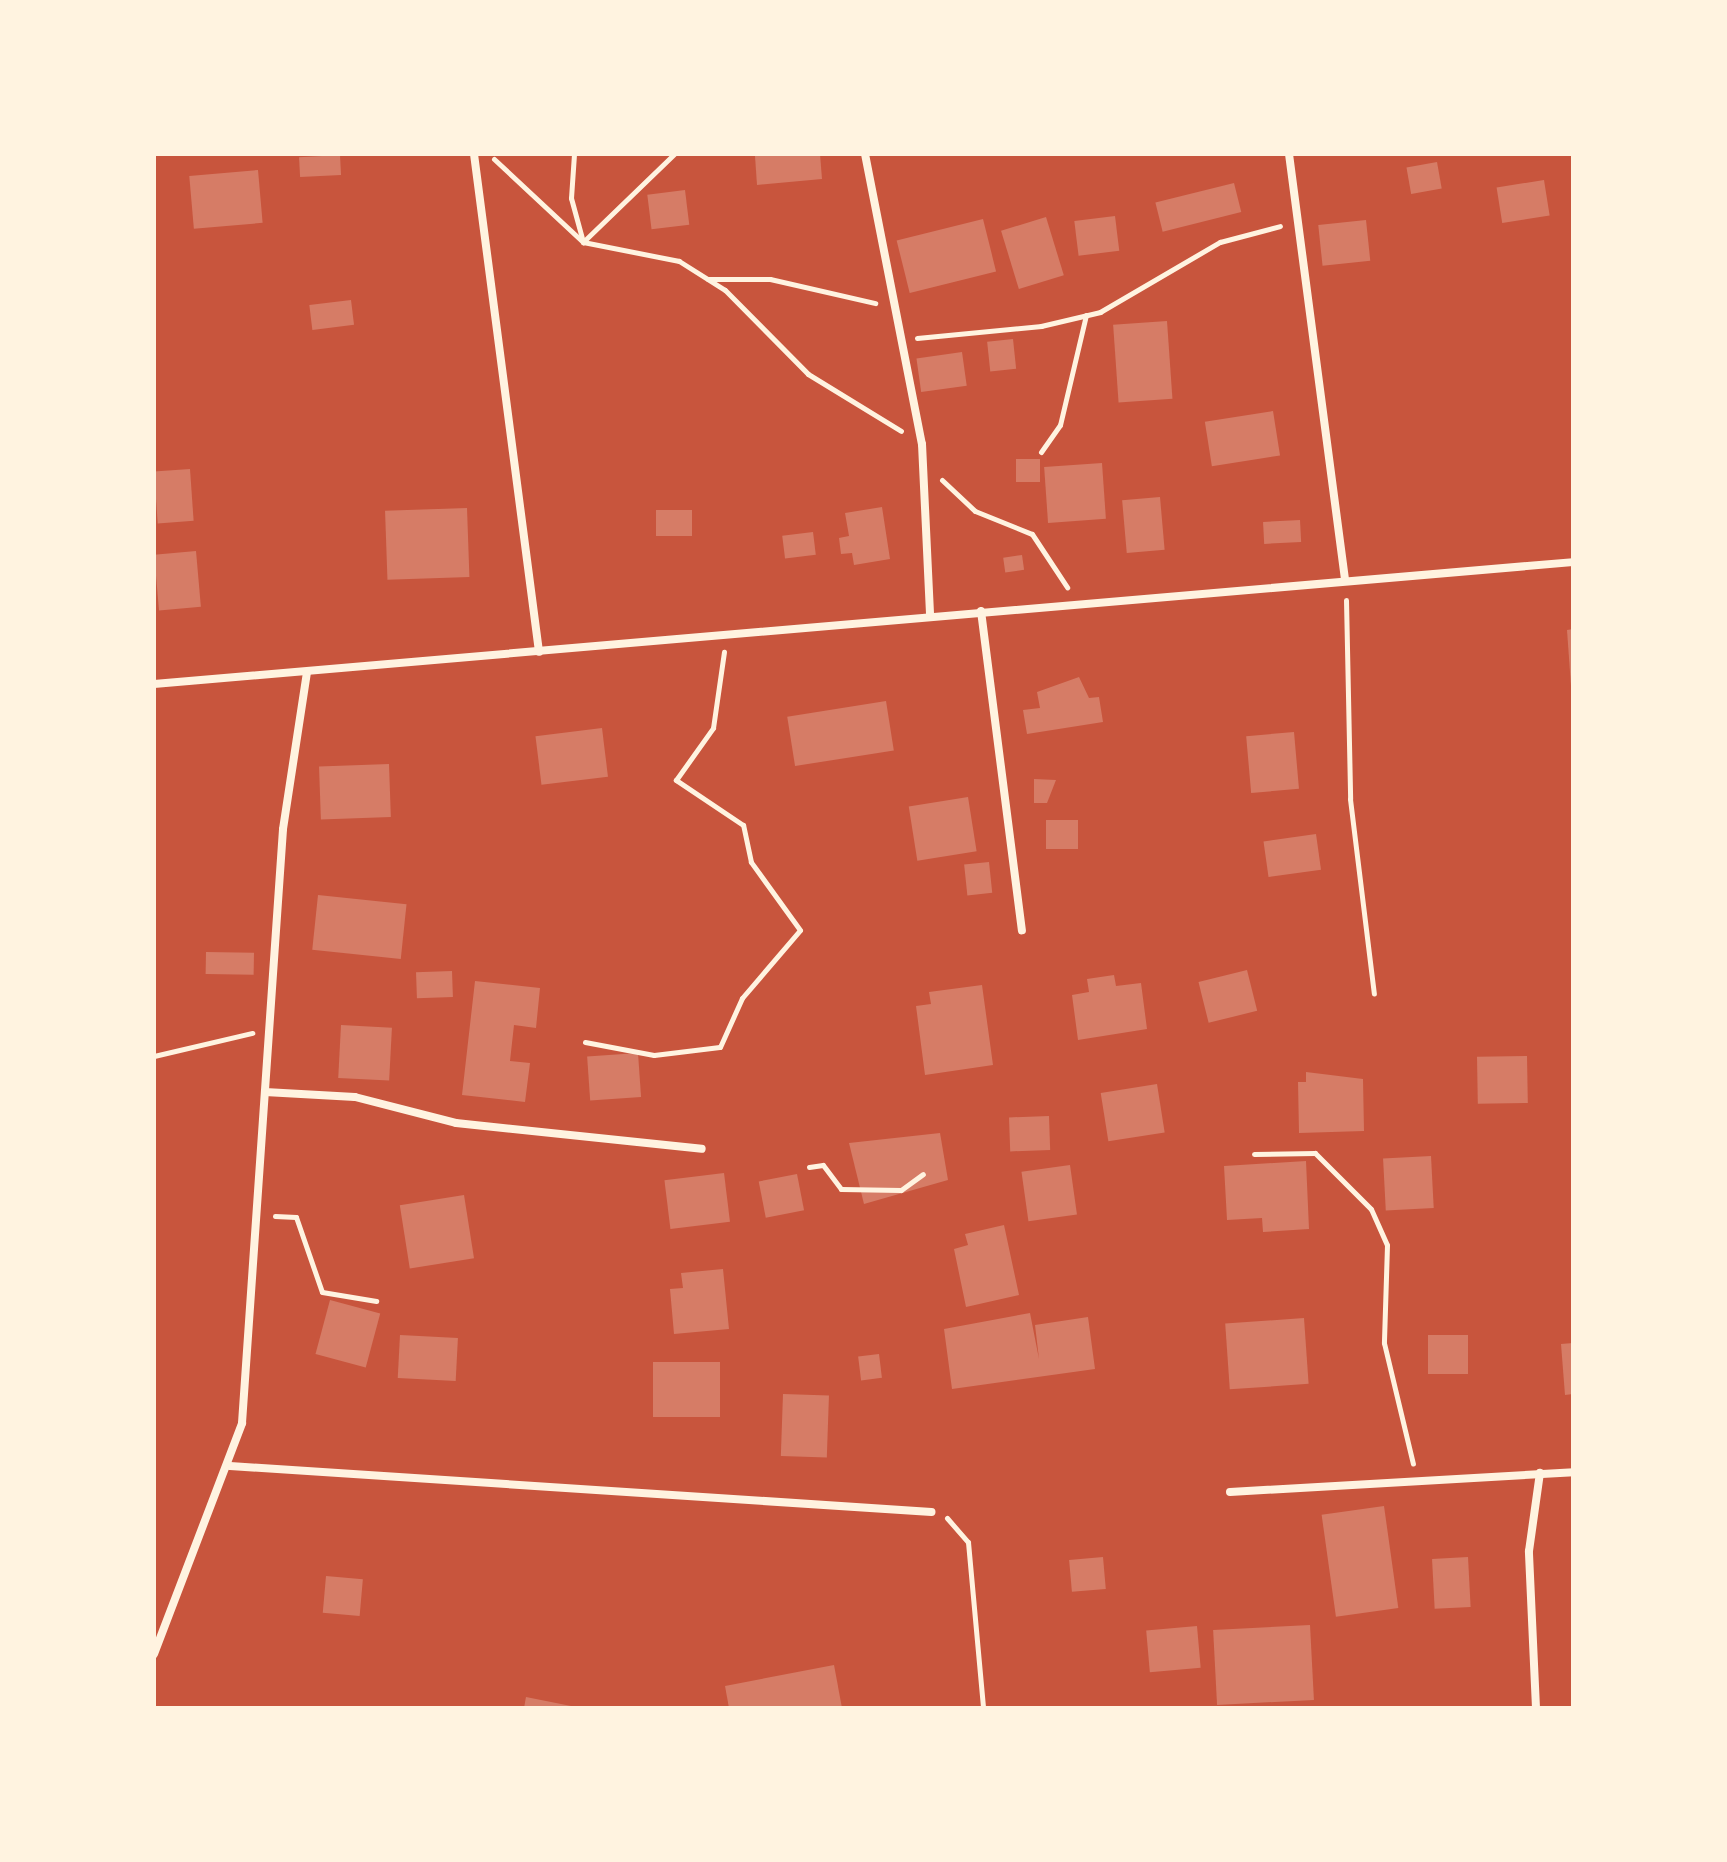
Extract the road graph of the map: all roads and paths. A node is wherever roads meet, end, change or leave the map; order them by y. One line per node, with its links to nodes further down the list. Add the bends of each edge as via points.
1 (474, 154): 21 (street)
2 (489, 154): 8 (path)
3 (574, 154): 8 (path, via 571,198)
4 (674, 154): 8 (path)
5 (865, 154): 10 (street)
6 (1289, 154): 7 (street)
7 (1296, 221): 11 (path, via 1220,242 1157,284); 16 (street)
8 (583, 242): 9 (path, via 679,261)
9 (707, 279): 10 (path, via 770,279 856,302); 13 (path, via 808,374)
10 (895, 303): 12 (street)
11 (1086, 315): 12 (path); 14 (path, via 1060,425)
12 (901, 340): 13 (street)
13 (922, 444): 17 (path, via 942,480 975,511 1032,534); 19 (street)
14 (1041, 452)
15 (1573, 562): 16 (street)
16 (1345, 579): 17 (street); 25 (path, via 1350,799)
17 (1076, 601): 18 (street)
18 (981, 611): 19 (street); 24 (street)
19 (930, 616): 20 (street)
20 (726, 635): 21 (street); 27 (path, via 713,728 676,780 743,825 751,862 800,930 742,998 720,1047 654,1055)
21 (539, 652): 22 (street)
22 (307, 673): 23 (street); 26 (street, via 283,829)
23 (154, 684)
24 (1022, 930)
25 (1374, 994)
26 (269, 1030): 28 (path); 29 (street)
27 (585, 1042)
28 (154, 1056)
29 (265, 1092): 30 (street, via 355,1097 456,1123); 34 (street)
30 (702, 1149)
31 (1254, 1154): 39 (path, via 1315,1153 1371,1209 1387,1245 1387,1364)
32 (809, 1167): 33 (path, via 823,1165 841,1189 901,1190)
33 (923, 1174)
34 (258, 1214): 35 (path, via 296,1217 322,1292); 36 (street, via 242,1423)
35 (376, 1301)
36 (230, 1466): 41 (street); 42 (street)
37 (1573, 1472): 38 (street)
38 (1540, 1473): 39 (street); 44 (street, via 1529,1551)
39 (1416, 1478): 40 (street)
40 (1230, 1492)
41 (931, 1512): 43 (path, via 954,1520 968,1542)
42 (154, 1654)
43 (983, 1708)
44 (1536, 1708)

